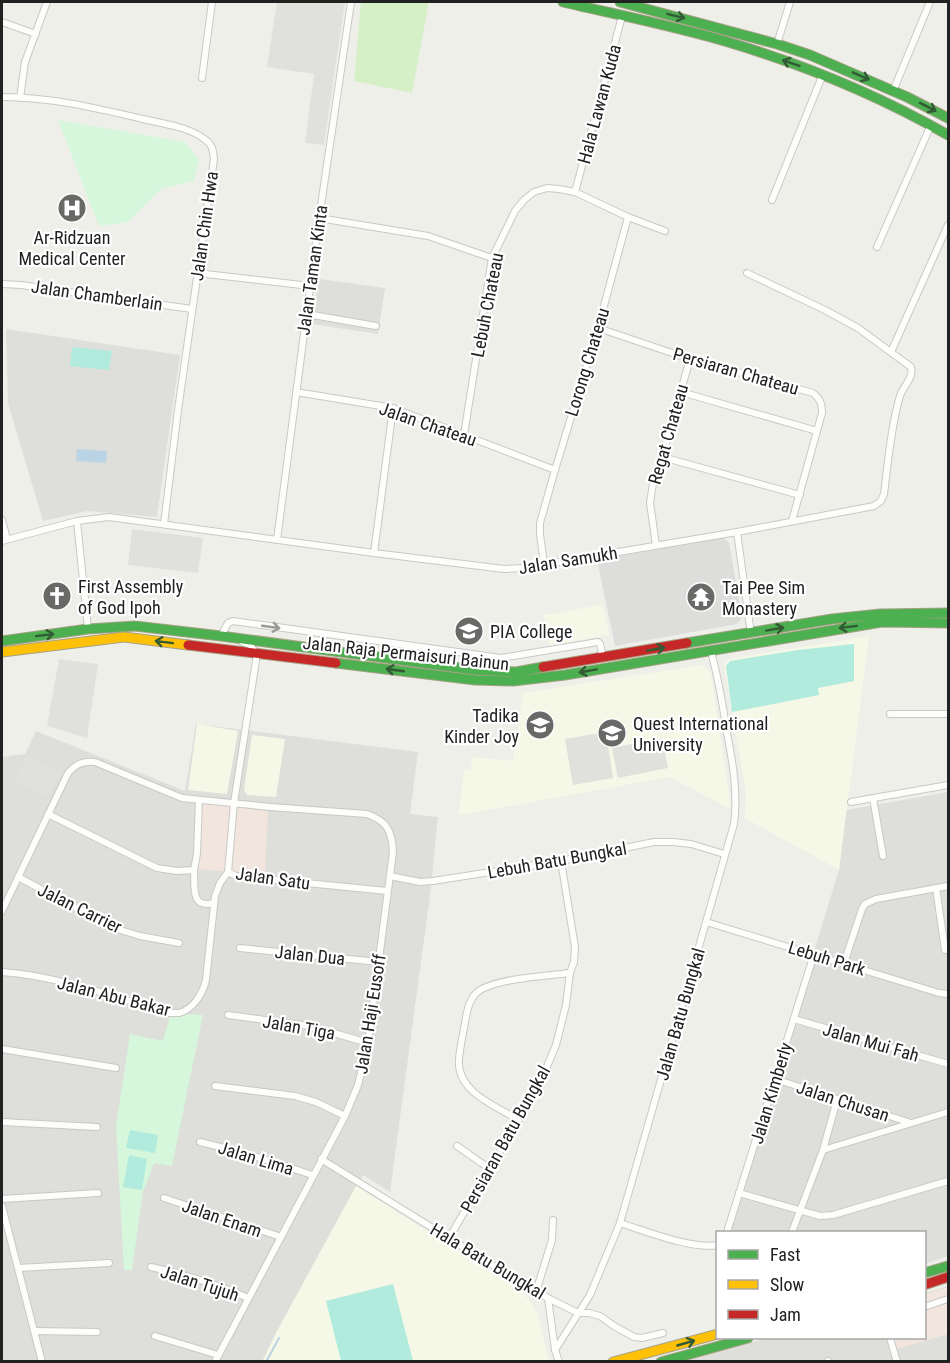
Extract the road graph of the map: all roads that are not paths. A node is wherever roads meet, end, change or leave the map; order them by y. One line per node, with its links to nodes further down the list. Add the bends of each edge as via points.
1 (47, 2): 10 (street)
2 (212, 2): 13 (street)
3 (351, 2): 23 (street, Jalan Taman Kinta)
4 (563, 2): 8 (main road)
5 (624, 2): 11 (main road, one-way to 11)
6 (790, 2): 11 (street)
7 (930, 2): 14 (street)
8 (622, 16): 12 (main road, one-way to 8, via 726,42); 20 (street, Hala Lawan Kuda)
9 (2, 22): 10 (street)
10 (36, 34): 16 (street)
11 (777, 44): 14 (main road, one-way to 14)
12 (823, 74): 18 (main road); 21 (street)
13 (202, 78)
14 (893, 91): 17 (main road, one-way to 17)
15 (2, 97): 16 (street, Jalan Chin Hwa)
16 (20, 98): 28 (street, Jalan Chin Hwa, via 76,104 188,130 209,142 214,159)
17 (948, 118)
18 (931, 125): 19 (main road); 26 (street)
19 (948, 135)
20 (575, 192): 22 (street); 27 (street, Lebuh Chateau, via 547,188 534,192 516,211)
21 (772, 200)
22 (628, 217): 25 (street); 35 (street, Lorong Chateau)
23 (319, 218): 27 (street, via 428,236); 31 (street, Jalan Taman Kinta)
24 (948, 225): 36 (street)
25 (665, 231)
26 (877, 247)
27 (492, 258): 42 (street, Lebuh Chateau)
28 (197, 273): 31 (street); 32 (street, Jalan Chin Hwa)
29 (747, 273): 36 (street, via 858,328)
30 (2, 284): 32 (street, Jalan Chamberlain)
31 (310, 286): 33 (street, Jalan Taman Kinta)
32 (192, 309): 49 (street, Jalan Chin Hwa)
33 (307, 314): 34 (street); 38 (street, Jalan Taman Kinta)
34 (376, 326)
35 (598, 328): 37 (street, Persiaran Chateau); 44 (street, Lorong Chateau)
36 (891, 352): 48 (street, Jalan Samukh, via 911,367 912,375 897,410 881,501 866,509)
37 (690, 359): 39 (street, Regat Chateau); 41 (street, Persiaran Chateau, via 813,393 822,405)
38 (296, 392): 40 (street, Jalan Chateau); 52 (street, Jalan Taman Kinta)
39 (681, 392): 41 (street); 43 (street, Regat Chateau)
40 (393, 408): 42 (street, Jalan Chateau); 54 (street)
41 (817, 430): 45 (street, Persiaran Chateau)
42 (464, 435): 44 (street, Jalan Chateau)
43 (662, 457): 45 (street); 53 (street, Regat Chateau, via 650,503)
44 (555, 470): 55 (street, Lorong Chateau, via 540,523)
45 (800, 495): 48 (street, Persiaran Chateau)
46 (2, 520): 51 (street)
47 (77, 520): 49 (street, Jalan Samukh, via 109,517); 51 (street, Jalan Samukh); 58 (street)
48 (792, 522): 50 (street, Jalan Samukh)
49 (164, 524): 52 (street, Jalan Samukh)
50 (737, 532): 53 (street, Jalan Samukh); 59 (street)
51 (4, 540)
52 (277, 540): 54 (street, Jalan Samukh)
53 (656, 545): 55 (street, Jalan Samukh)
54 (374, 554): 55 (street, Jalan Samukh, via 504,569)
55 (544, 565)
56 (948, 613): 59 (main road, Jalan Raja Permaisuri Bainun, one-way to 56, via 832,619)
57 (948, 623): 63 (main road, Jalan Raja Permaisuri Bainun, one-way to 63, via 882,622)
58 (88, 629): 60 (main road, Jalan Raja Permaisuri Bainun, via 127,626); 61 (main road, Jalan Raja Permaisuri Bainun, one-way to 58)
59 (750, 634): 62 (main road, Jalan Raja Permaisuri Bainun)
60 (223, 636): 65 (street, via 250,645); 66 (street, Jalan Raja Permaisuri Bainun, one-way to 66, via 232,621 501,658); 68 (main road, Jalan Raja Permaisuri Bainun, via 475,670)
61 (2, 640)
62 (676, 645): 63 (main road, via 704,645); 67 (main road, Jalan Raja Permaisuri Bainun, one-way to 62)
63 (711, 651): 65 (main road, Jalan Raja Permaisuri Bainun, one-way to 65, via 513,681); 77 (street, Jalan Batu Bungkal, via 735,776 734,824)
64 (2, 652): 65 (main road, Jalan Raja Permaisuri Bainun, one-way to 64, via 124,637)
65 (257, 654): 75 (street)
66 (534, 654): 67 (street, Jalan Raja Permaisuri Bainun, via 598,642); 68 (street)
67 (603, 658): 68 (main road, Jalan Raja Permaisuri Bainun)
68 (536, 669)
69 (890, 714): 70 (street)
70 (948, 714)
71 (948, 785): 72 (street)
72 (873, 798): 74 (street); 78 (street)
73 (199, 800): 75 (street, Jalan Haji Eusoff); 76 (street, Jalan Haji Eusoff, via 182,798 84,761 68,773); 80 (street)
74 (851, 802)
75 (234, 803): 81 (street, Jalan Satu); 82 (street, Jalan Haji Eusoff, via 377,818 392,837)
76 (48, 814): 80 (street, via 157,868); 83 (street, Jalan Haji Eusoff)
77 (724, 854): 79 (street, Lebuh Batu Bungkal, via 691,844 654,842); 89 (street, Jalan Batu Bungkal)
78 (883, 856)
79 (561, 861): 82 (street, Lebuh Batu Bungkal, via 433,881); 97 (street, Persiaran Batu Bungkal, via 575,947)
80 (194, 870): 87 (street, via 197,901)
81 (228, 872): 86 (street, Jalan Satu, via 236,876); 87 (street, Jalan Abu Bakar)
82 (390, 876): 86 (street, Jalan Haji Eusoff)
83 (18, 877): 88 (street, Jalan Haji Eusoff); 90 (street, Jalan Carrier, via 114,928)
84 (948, 886): 85 (street)
85 (936, 888): 92 (street); 95 (street, via 865,904)
86 (387, 891): 94 (street, Jalan Haji Eusoff)
87 (214, 903): 96 (street, Jalan Abu Bakar, via 203,990 187,1010 179,1013 58,981)
88 (2, 911)
89 (706, 922): 93 (street, Lebuh Park); 128 (street, Jalan Batu Bungkal)
90 (179, 943)
91 (240, 948): 94 (street, Jalan Dua)
92 (945, 950)
93 (814, 954): 95 (street, Lebuh Park); 100 (street, Jalan Kimberly)
94 (379, 962): 101 (street, Jalan Haji Eusoff)
95 (844, 963): 98 (street, Lebuh Park)
96 (2, 972)
97 (570, 973): 110 (street, Persiaran Batu Bungkal, via 556,1045); 110 (street, via 496,984 482,989 468,1008 458,1060 462,1079 476,1095)
98 (948, 994)
99 (228, 1016): 101 (street, Jalan Tiga, via 310,1026)
100 (794, 1019): 103 (street, Jalan Mui Fah); 105 (street, Jalan Kimberly)
101 (368, 1043): 109 (street, Jalan Haji Eusoff, via 358,1085)
102 (2, 1049): 104 (street)
103 (948, 1064)
104 (116, 1068)
105 (775, 1079): 107 (street, Jalan Chusan); 122 (street, Jalan Kimberly)
106 (215, 1086): 109 (street, via 295,1096)
107 (837, 1100): 112 (street, Jalan Chusan); 116 (street)
108 (948, 1112): 112 (street)
109 (345, 1116): 117 (street, Jalan Haji Eusoff)
110 (519, 1120): 118 (street, Persiaran Batu Bungkal)
111 (2, 1122): 113 (street)
112 (911, 1124): 116 (street)
113 (97, 1127)
114 (200, 1142): 119 (street, Jalan Lima, via 248,1153)
115 (457, 1146): 118 (street)
116 (823, 1150): 126 (street)
117 (321, 1159): 119 (street, Jalan Haji Eusoff); 132 (street, Hala Batu Bungkal)
118 (490, 1169): 132 (street, Persiaran Batu Bungkal)
119 (312, 1175): 131 (street, Jalan Haji Eusoff)
120 (948, 1181): 126 (street, via 833,1215)
121 (98, 1193): 124 (street)
122 (739, 1193): 126 (street); 129 (street, Jalan Kimberly)
123 (164, 1198): 131 (street, Jalan Enam)
124 (2, 1199)
125 (2, 1206): 136 (street)
126 (800, 1210): 130 (street)
127 (553, 1220): 141 (street, via 552,1240)
128 (620, 1223): 133 (street, via 700,1246); 146 (street, Jalan Batu Bungkal)
129 (728, 1231)
130 (793, 1231)
131 (281, 1237): 142 (street, Jalan Haji Eusoff)
132 (449, 1238): 141 (street, Hala Batu Bungkal)
133 (716, 1245)
134 (109, 1263): 136 (street)
135 (948, 1266): 138 (main road)
136 (18, 1268): 147 (street)
137 (151, 1268): 142 (street, Jalan Tujuh, via 184,1274)
138 (926, 1272)
139 (948, 1277): 140 (main road)
140 (926, 1284)
141 (536, 1292): 143 (street, Hala Batu Bungkal)
142 (248, 1298): 155 (street, Jalan Haji Eusoff)
143 (548, 1298): 146 (street, Hala Batu Bungkal); 154 (street)
144 (948, 1299): 145 (street)
145 (926, 1305)
146 (578, 1313): 149 (street, Hala Batu Bungkal, via 600,1316 634,1337); 154 (street, Jalan Batu Bungkal)
147 (34, 1331): 148 (street); 157 (street)
148 (97, 1332)
149 (663, 1333)
150 (716, 1334): 159 (main road, one-way to 150)
151 (155, 1336): 155 (street)
152 (745, 1339): 156 (main road)
153 (890, 1339): 161 (street)
154 (555, 1350): 158 (street)
155 (216, 1358)
156 (672, 1360): 160 (main road)
157 (42, 1362)
158 (559, 1362)
159 (613, 1362)
160 (661, 1362)
161 (897, 1362)

